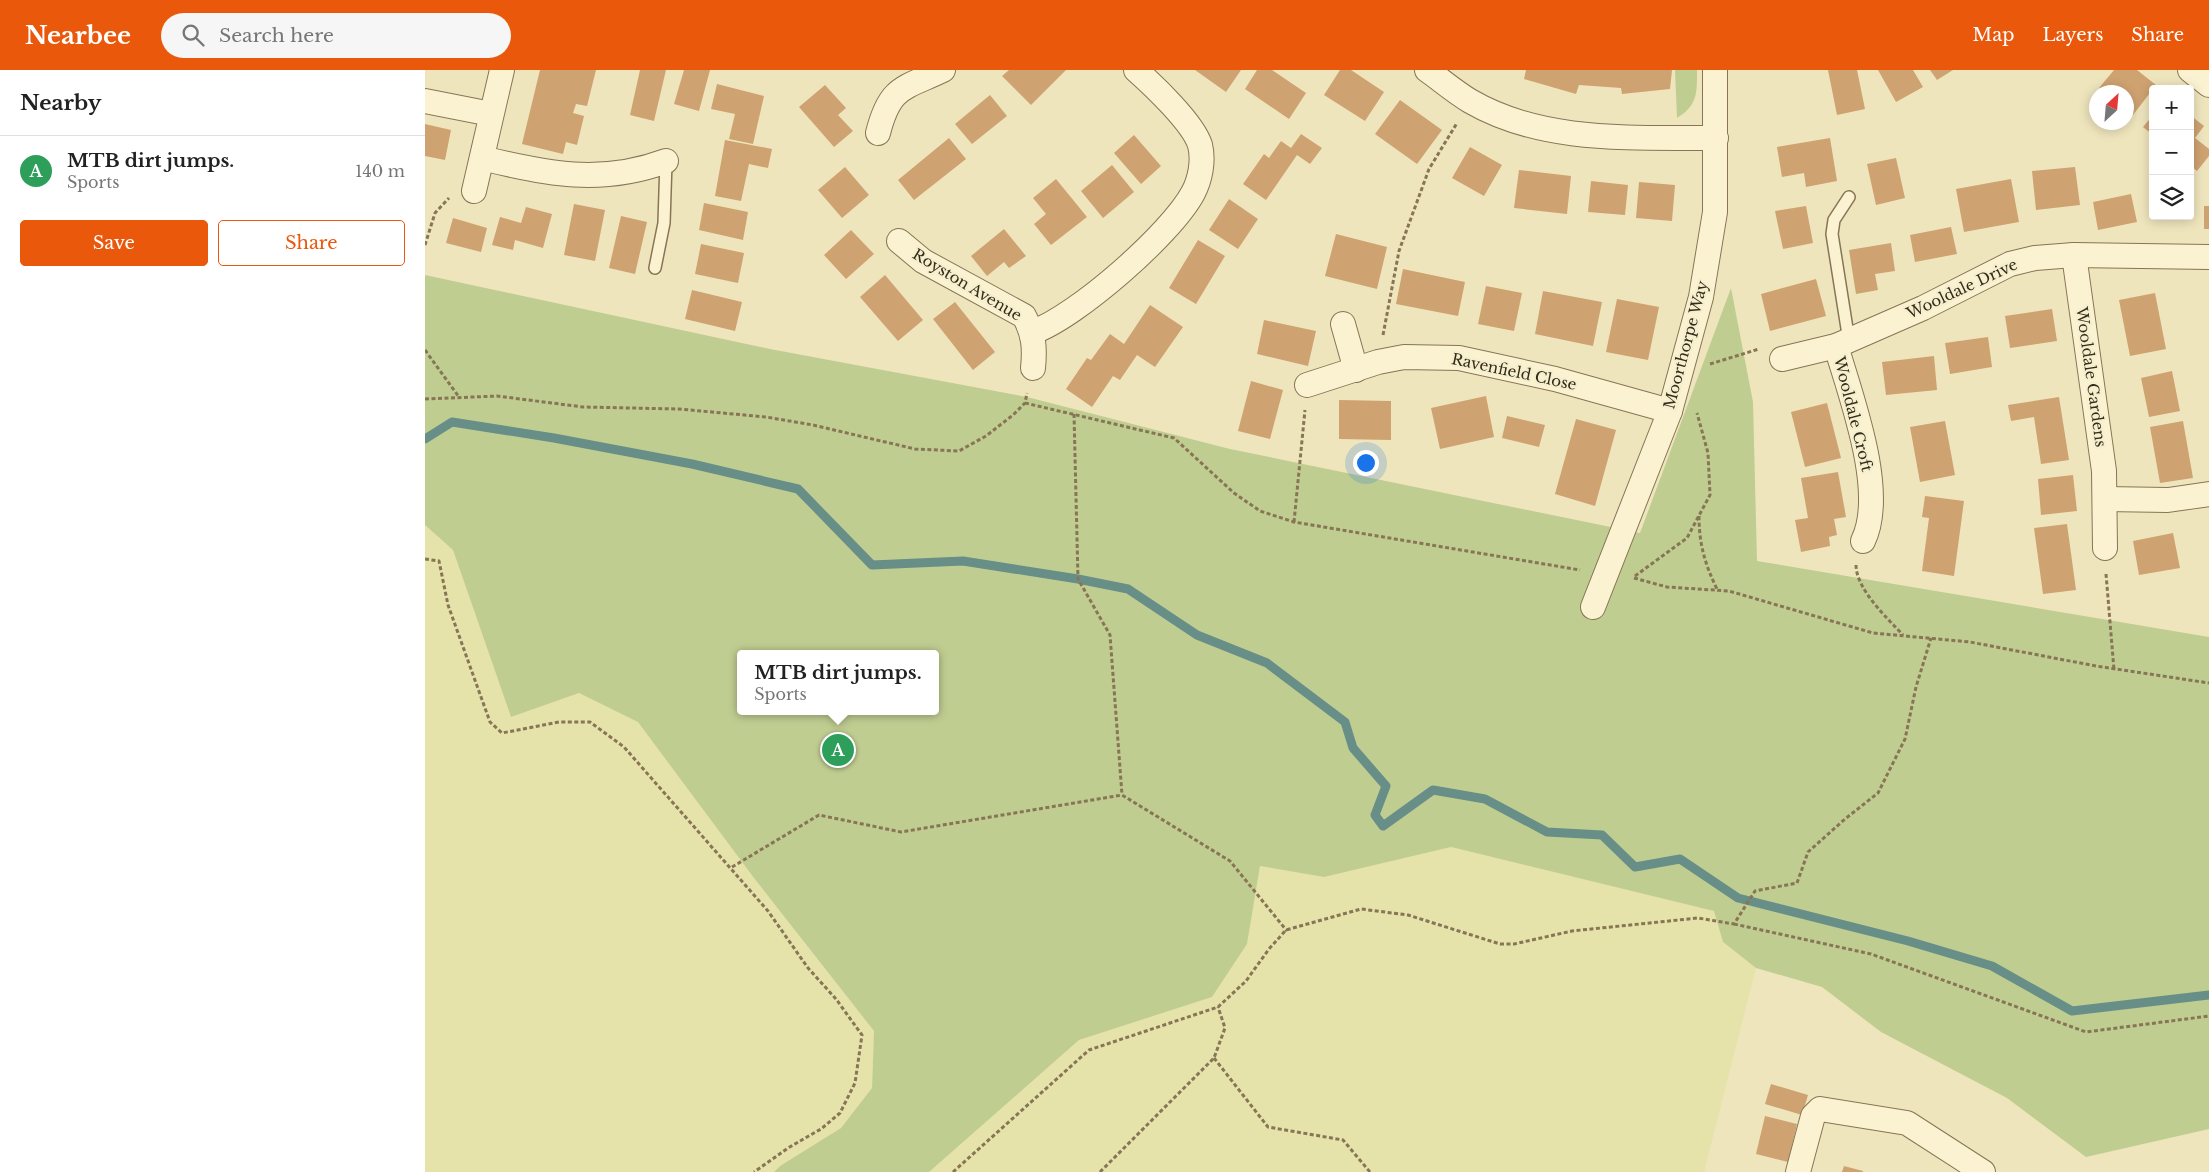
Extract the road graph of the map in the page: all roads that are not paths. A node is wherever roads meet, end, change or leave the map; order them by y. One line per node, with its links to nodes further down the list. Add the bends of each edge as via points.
1 (502, 70): 9 (street)
2 (943, 70): 10 (street, via 894,94 884,109)
3 (1136, 70): 21 (street, Royston Avenue, via 1192,130 1200,146 1201,161 1196,185 1175,218 1131,263 1071,311)
4 (1427, 70): 11 (street, via 1471,101 1512,120 1562,133)
5 (1715, 70): 11 (street, Moorthorpe Way)
6 (2190, 70): 7 (street)
7 (2209, 86)
8 (425, 101): 9 (street)
9 (491, 114): 12 (street)
10 (879, 132)
11 (1715, 138): 27 (street, Moorthorpe Way, via 1715,212 1701,297)
12 (482, 158): 13 (street, via 572,175 639,171); 14 (street)
13 (666, 161): 19 (lane, via 664,223)
14 (474, 191)
15 (1849, 197): 22 (lane, via 1833,220 1832,234)
16 (899, 241): 21 (street, Royston Avenue, via 923,261 1024,316)
17 (2074, 255): 18 (street, Wooldale Drive); 22 (street, Wooldale Drive, via 2010,264 1923,308); 29 (street, Wooldale Gardens)
18 (2209, 257)
19 (655, 268)
20 (1343, 324): 25 (street)
21 (1033, 332): 24 (street, Royston Avenue)
22 (1842, 343): 23 (street, Wooldale Drive); 30 (street, Wooldale Croft, via 1869,471 1871,518)
23 (1782, 359)
24 (1033, 368)
25 (1356, 370): 26 (street, Ravenfield Close); 27 (street, Ravenfield Close, via 1378,362 1426,356 1459,358 1555,379)
26 (1307, 385)
27 (1670, 411): 32 (street, Moorthorpe Way)
28 (2209, 494): 29 (street, via 2168,500)
29 (2105, 499): 31 (street, Wooldale Gardens)
30 (1863, 541)
31 (2105, 548)
32 (1593, 607)
33 (1798, 1172): 34 (street, via 1813,1116 1820,1109 1907,1123)
34 (1983, 1172)

